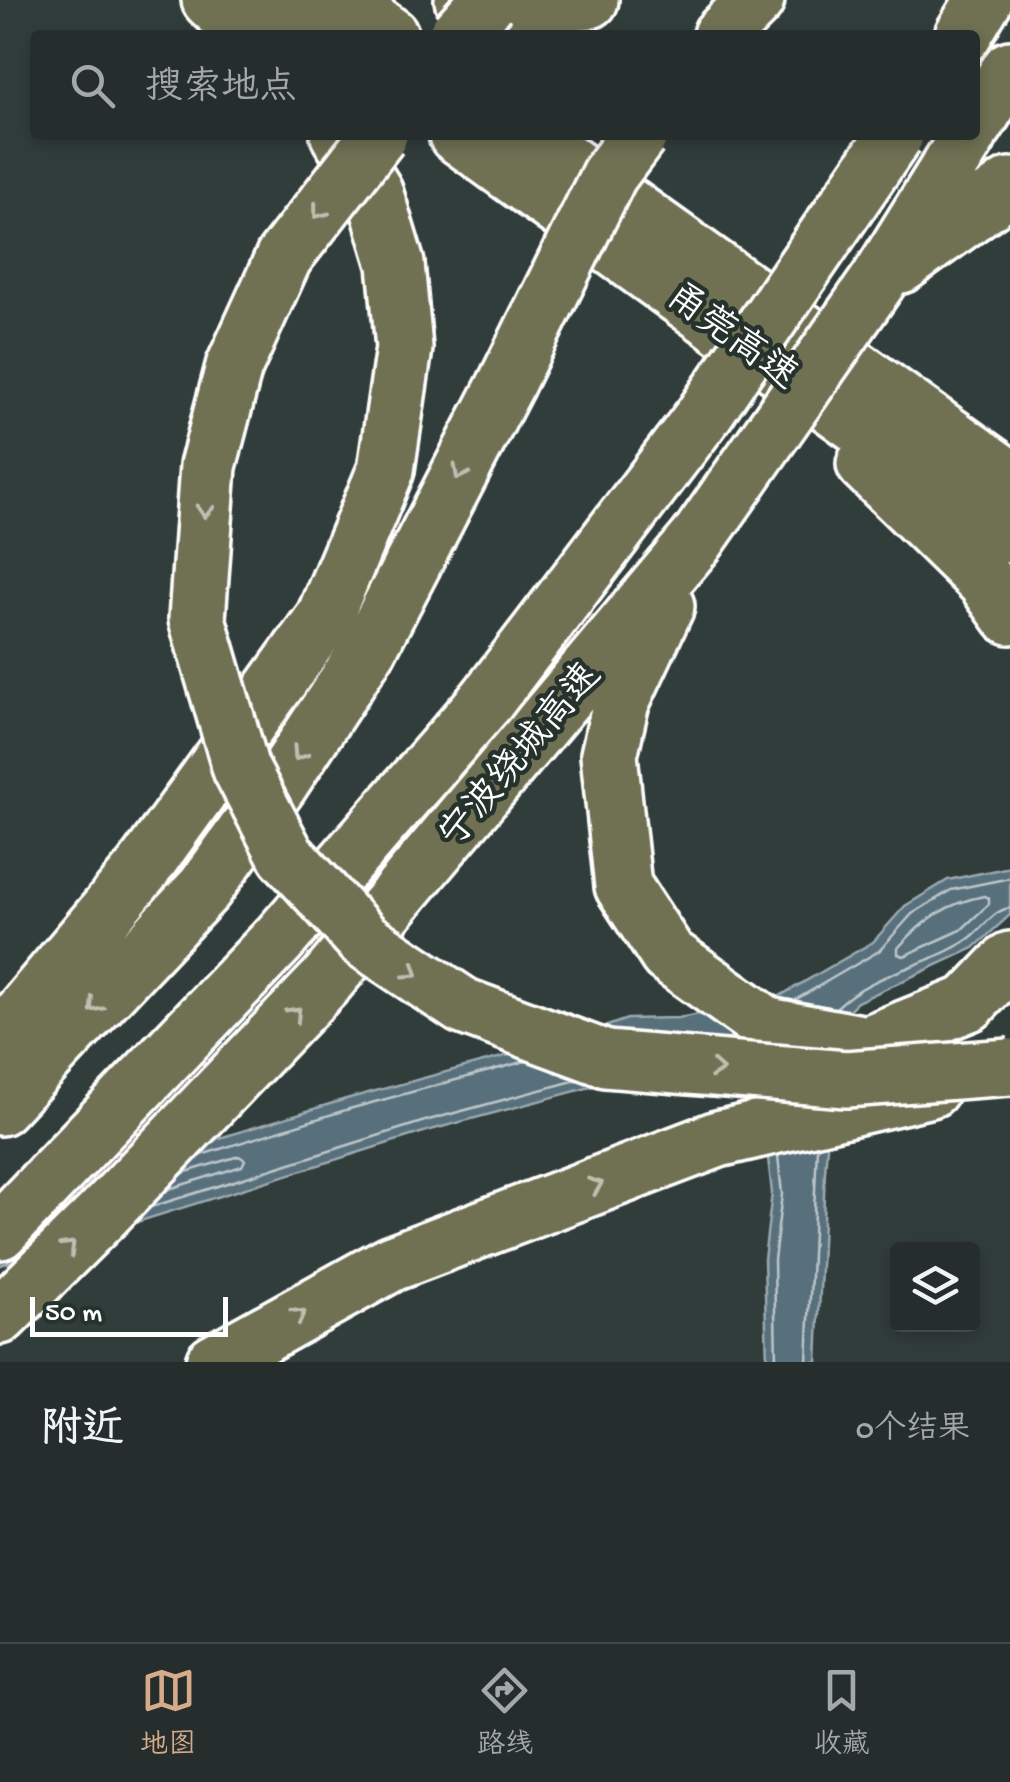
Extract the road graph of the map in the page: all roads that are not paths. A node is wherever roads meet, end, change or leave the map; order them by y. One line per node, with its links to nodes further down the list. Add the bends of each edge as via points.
1 (210, 0): 9 (highway)
2 (268, 0): 10 (highway)
3 (341, 0): 11 (highway)
4 (463, 0): 6 (highway, via 492,9)
5 (489, 0): 12 (highway, bridge)
6 (590, 0)
7 (756, 0): 13 (highway)
8 (984, 0): 14 (highway)
9 (243, 30)
10 (310, 30)
11 (383, 30)
12 (462, 30)
13 (727, 30)
14 (966, 30)
15 (1010, 69): 16 (highway)
16 (980, 118)
17 (342, 140): 34 (highway, via 374,191 396,264 404,348 386,470 324,618 142,870)
18 (375, 140): 35 (highway, one-way to 35, bridge, via 284,257 234,368 208,466 197,620 241,769 286,855 364,940 463,1006 606,1059 846,1079)
19 (464, 140): 26 (highway, 甬莞高速)
20 (536, 140): 27 (highway, 甬莞高速)
21 (636, 140): 36 (highway, one-way to 36, bridge, via 609,175 369,648 206,888)
22 (892, 140): 37 (highway, 宁波绕城高速, bridge, via 703,416 488,700 279,940)
23 (966, 140): 25 (highway, 宁波绕城高速)
24 (1010, 186): 25 (highway)
25 (878, 281): 31 (highway, 宁波绕城高速, bridge)
26 (670, 288): 30 (highway, 甬莞高速); 32 (highway, via 864,463 985,582)
27 (911, 408): 28 (highway); 29 (highway, 甬莞高速)
28 (1010, 446)
29 (1010, 479)
30 (1010, 534)
31 (697, 540): 33 (highway, via 622,702 609,756 623,886 668,955 768,1026 867,1044 969,1003); 38 (highway, 宁波绕城高速, one-way to 31, via 326,980)
32 (1010, 616)
33 (1010, 960)
34 (0, 1039)
35 (1010, 1069): 39 (highway, one-way to 35, bridge, via 392,1263 718,1139)
36 (0, 1108)
37 (0, 1231)
38 (0, 1316)
39 (214, 1362)

